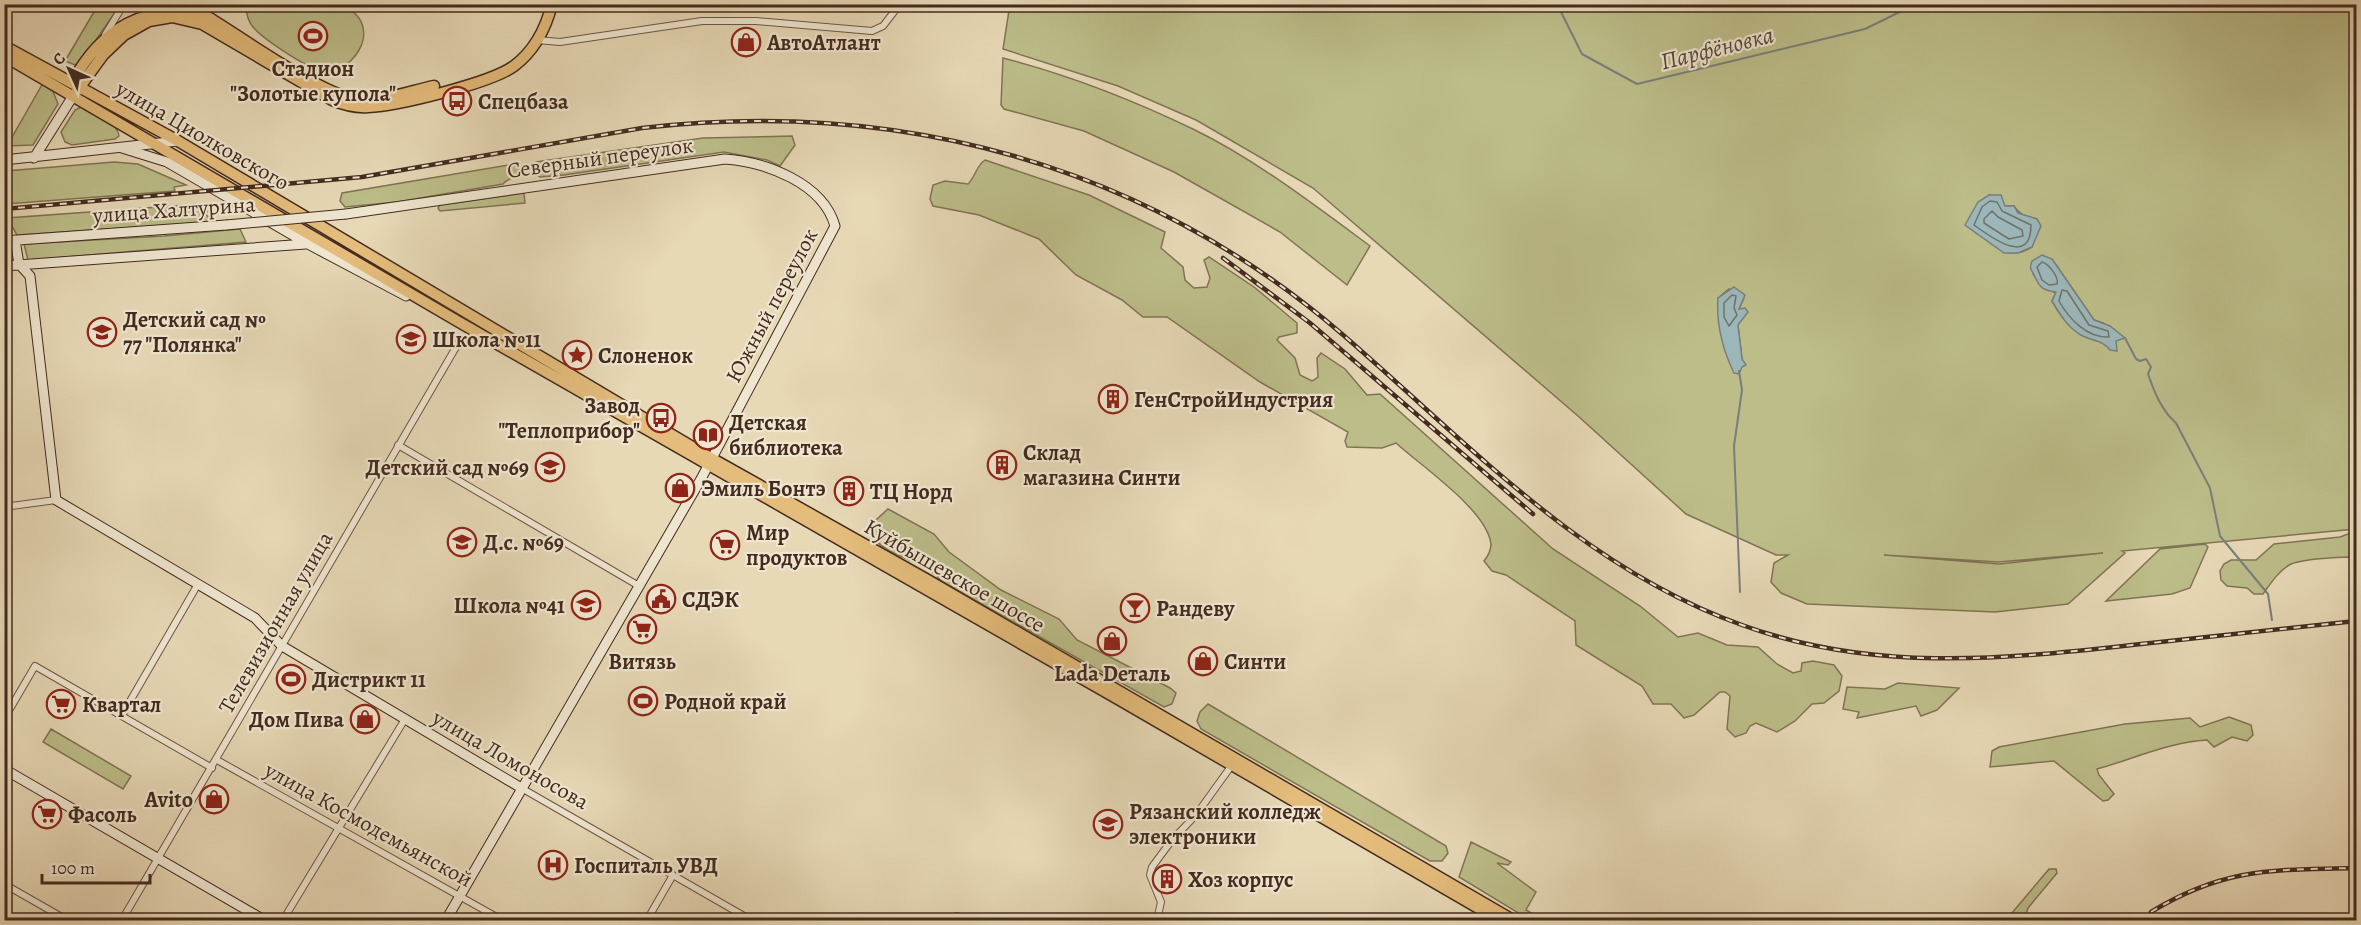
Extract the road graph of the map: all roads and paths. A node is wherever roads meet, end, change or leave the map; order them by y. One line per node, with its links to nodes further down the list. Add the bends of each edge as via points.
1 (124, 4): 5 (street)
2 (552, 4): 6 (main road)
3 (900, 4): 6 (street, via 883,26 872,31 720,21 560,42)
4 (190, 7): 5 (main road, via 143,9); 6 (main road, via 327,89 356,99 388,96 482,73 516,57)
5 (105, 35): 9 (main road, via 84,63)
6 (537, 40): 9 (main road, via 514,66 490,78 387,105 354,107 332,100 202,24 189,19 161,18 136,27 113,44)
7 (4, 46): 9 (main road, улица Циолковского)
8 (4, 56): 9 (main road, улица Циолковского)
9 (75, 89): 10 (main road, улица Циолковского); 11 (main road, улица Циолковского); 13 (street)
10 (178, 141): 11 (street); 19 (main road, улица Циолковского)
11 (157, 144): 12 (street); 22 (main road, улица Циолковского)
12 (122, 148): 13 (street); 18 (street, Куйбышевское шоссе, via 167,162)
13 (34, 158): 14 (street)
14 (4, 160)
15 (346, 214): 16 (street, Северный переулок, via 724,159 746,161 783,175 825,202); 17 (street, улица Халтурина, bridge)
16 (835, 226): 26 (street, Южный переулок)
17 (10, 241): 20 (street)
18 (308, 244): 20 (street, улица Халтурина); 23 (street, Куйбышевское шоссе)
19 (379, 261): 26 (main road, Куйбышевское шоссе)
20 (19, 264): 21 (street, улица Халтурина); 27 (street, via 30,276)
21 (4, 266)
22 (373, 272): 23 (main road, Куйбышевское шоссе)
23 (459, 322): 26 (main road, Куйбышевское шоссе)
24 (459, 342): 25 (street, Телевизионная улица)
25 (398, 445): 30 (street); 31 (street, Телевизионная улица)
26 (709, 462): 30 (street, Южный переулок); 36 (main road, Куйбышевское шоссе); 57 (main road, Куйбышевское шоссе, via 926,579)
27 (56, 500): 28 (street); 29 (street, улица Ломоносова)
28 (4, 507)
29 (198, 584): 31 (street, улица Ломоносова, via 255,618); 32 (street)
30 (639, 586): 39 (street, Южный переулок)
31 (282, 646): 33 (street, улица Ломоносова); 35 (street, Телевизионная улица)
32 (122, 715): 34 (street, via 35,666); 37 (street)
33 (405, 719): 39 (street, улица Ломоносова); 40 (street)
34 (4, 720)
35 (217, 760): 37 (street, Телевизионная улица); 40 (street, улица Космодемьянской)
36 (1232, 765): 55 (street, via 1152,867 1150,875 1161,902); 56 (main road, Куйбышевское шоссе)
37 (212, 768): 41 (street, Телевизионная улица)
38 (4, 769): 41 (street)
39 (523, 789): 42 (street, улица Ломоносова); 44 (street, Южный переулок)
40 (340, 829): 44 (street, улица Космодемьянской); 48 (street)
41 (158, 859): 46 (street, Телевизионная улица); 47 (street)
42 (673, 875): 51 (street); 52 (street, улица Ломоносова)
43 (4, 884): 45 (street)
44 (460, 897): 49 (street, Южный переулок); 50 (street, улица Космодемьянской)
45 (67, 921)
46 (122, 921)
47 (264, 921)
48 (283, 921)
49 (446, 921)
50 (502, 921)
51 (647, 921)
52 (751, 921)
53 (948, 921): 54 (street, via 957,916)
54 (964, 921)
55 (1157, 921)
56 (1498, 921)
57 (1513, 921)

